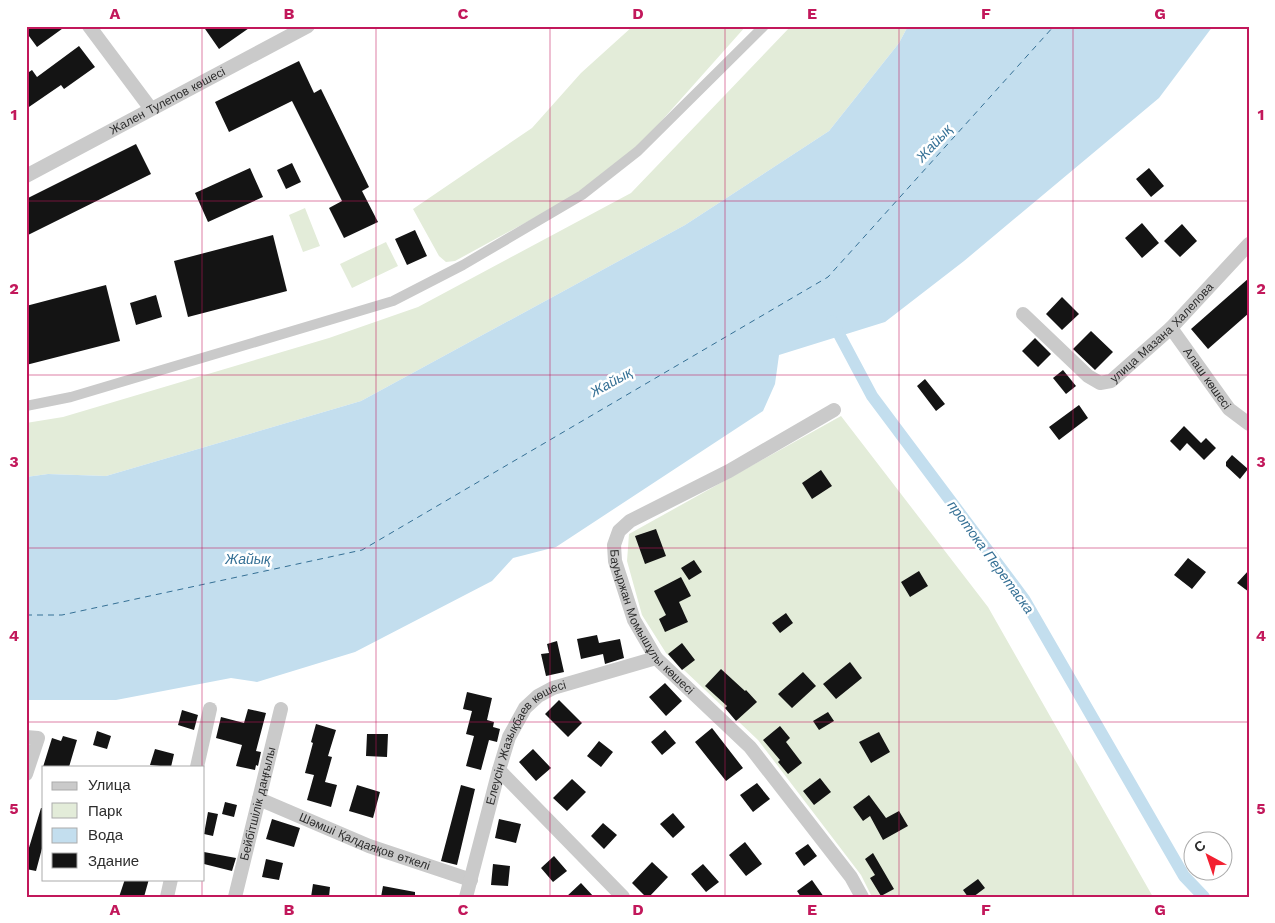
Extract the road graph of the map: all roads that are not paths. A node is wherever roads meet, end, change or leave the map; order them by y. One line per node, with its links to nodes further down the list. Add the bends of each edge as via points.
1 (89, 26): 4 (street)
2 (308, 26): 4 (street, Жален Тулепов көшесі)
3 (764, 26): 9 (street, via 638,151 582,195 463,266 393,301 70,397)
4 (152, 109): 5 (street, Жален Тулепов көшесі)
5 (26, 176)
6 (1249, 244): 8 (street, улица Мазана Халелова)
7 (1023, 314): 8 (street, улица Мазана Халелова, via 1088,376 1100,383 1111,381)
8 (1171, 328): 11 (street, Алаш көшесі, via 1229,409)
9 (26, 406)
10 (834, 410): 12 (street, Бауыржан Момышұлы көшесі, via 729,471 630,521 618,531 614,545 615,561 634,620)
11 (1249, 424)
12 (656, 658): 17 (street, Елеусін Жазықбаев көшесі, via 553,688 538,696 516,722); 26 (street, Бауыржан Момышұлы көшесі, via 750,748 851,877)
13 (210, 709): 16 (street)
14 (281, 709): 19 (street, Бейбітшілік даңғылы)
15 (26, 737): 18 (street, via 38,738)
16 (197, 766)
17 (498, 770): 21 (street, Елеусін Жазықбаев көшесі); 25 (street)
18 (26, 774)
19 (259, 799): 21 (street, Шәмші Қалдаяқов өткелі, via 369,846); 23 (street, Бейбітшілік даңғылы)
20 (171, 880): 22 (street)
21 (471, 880): 24 (street, Елеусін Жазықбаев көшесі)
22 (167, 897)
23 (235, 897)
24 (466, 897)
25 (623, 897)
26 (862, 897)

